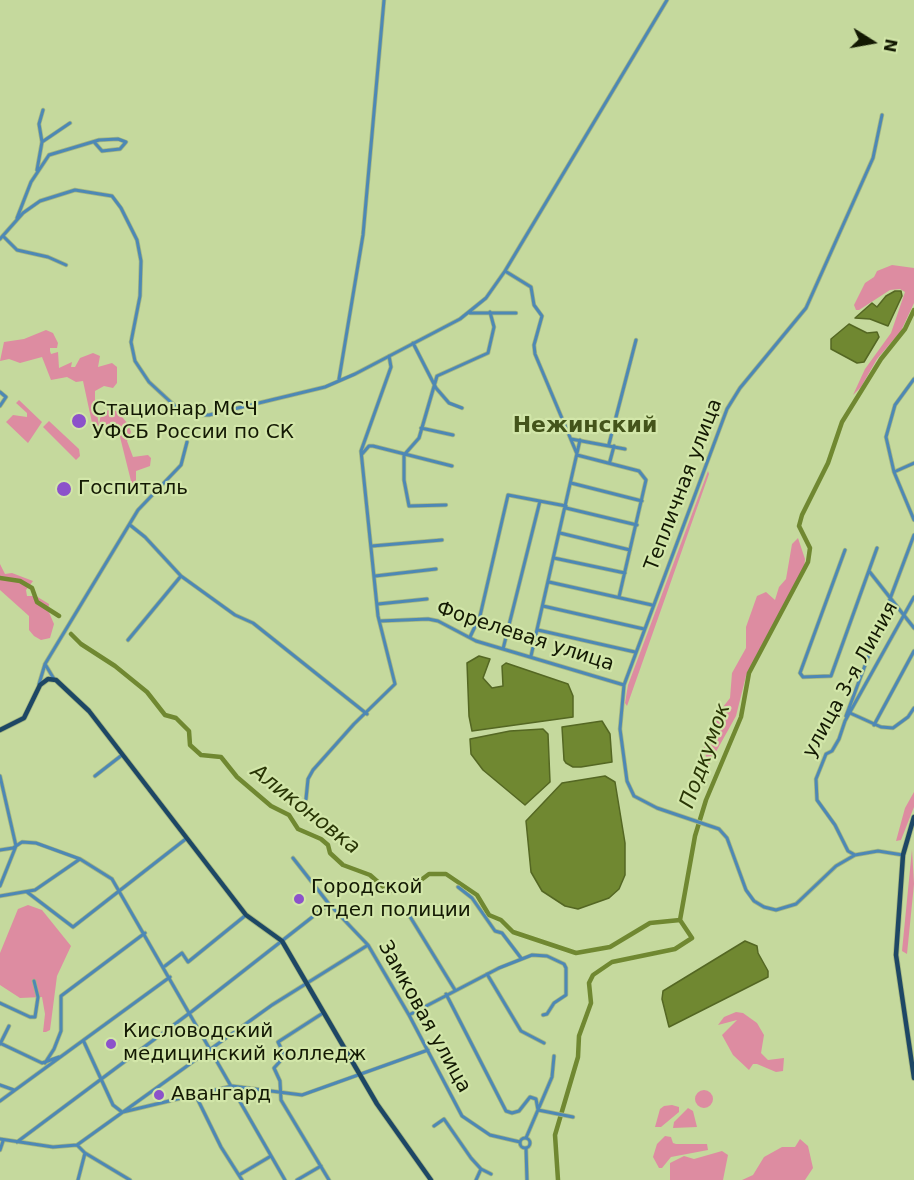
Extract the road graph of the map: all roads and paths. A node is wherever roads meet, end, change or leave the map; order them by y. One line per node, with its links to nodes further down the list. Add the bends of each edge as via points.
1 (384, 0): 20 (street, via 363,235)
2 (668, 0): 12 (street)
3 (43, 110): 6 (street, via 39,124)
4 (882, 115): 67 (street, Тепличная улица, via 873,158 806,308 727,409)
5 (70, 123): 6 (street)
6 (42, 142): 8 (street)
7 (95, 143): 7 (street, via 118,139 126,142 120,148 102,151); 8 (street, via 55,152)
8 (37, 171): 9 (street)
9 (15, 223): 10 (street); 20 (street, via 40,201 75,190 105,193 117,200 136,240 141,261 132,352 149,382 181,411 209,415 325,387)
10 (1, 237): 11 (street, via 17,250)
11 (66, 265)
12 (505, 271): 14 (street, via 486,298); 27 (street, via 531,287 534,305 542,316 535,354)
13 (490, 312): 14 (street); 15 (street); 21 (street, via 494,327 488,353 441,374)
14 (468, 313): 17 (street)
15 (516, 313)
16 (636, 340): 30 (street)
17 (413, 343): 18 (street); 21 (street)
18 (389, 356): 20 (street); 33 (street, via 391,367 362,443)
19 (914, 379): 39 (street, via 895,405 886,430)
20 (339, 380)
21 (433, 383): 24 (street, via 449,402); 25 (street)
22 (0, 392): 23 (street, via 6,397)
23 (0, 406)
24 (462, 408)
25 (421, 428): 26 (street); 35 (street, via 419,438)
26 (453, 435)
27 (571, 439): 28 (street); 34 (street)
28 (580, 441): 30 (street); 34 (street)
29 (187, 442): 46 (street, via 181,465 138,510)
30 (609, 444): 31 (street)
31 (614, 446): 32 (street); 36 (street)
32 (625, 449)
33 (362, 454): 35 (street, via 373,446); 51 (street)
34 (577, 454): 36 (street); 40 (street)
35 (404, 455): 38 (street); 43 (street, via 409,506)
36 (610, 462): 42 (street, via 639,471 646,480)
37 (914, 463): 39 (street)
38 (452, 465)
39 (894, 472): 45 (street)
40 (571, 483): 42 (street); 44 (street)
41 (540, 501): 44 (street); 74 (street, via 508,495 480,616); 76 (street)
42 (642, 501): 47 (street)
43 (446, 505)
44 (566, 507): 47 (street); 48 (street)
45 (914, 520)
46 (130, 525): 59 (street); 80 (street)
47 (637, 525): 53 (street)
48 (560, 533): 53 (street); 55 (street)
49 (914, 535): 62 (street)
50 (442, 540): 51 (street)
51 (372, 546): 60 (street)
52 (877, 548): 57 (street)
53 (630, 550): 58 (street)
54 (845, 550): 57 (street, via 800,673 803,677 831,676)
55 (554, 558): 58 (street); 61 (street)
56 (436, 569): 60 (street)
57 (869, 571): 62 (street)
58 (625, 573): 63 (street)
59 (181, 576): 75 (street); 86 (street, via 235,615 253,623)
60 (375, 576): 66 (street)
61 (549, 582): 63 (street); 68 (street)
62 (890, 595): 69 (street); 87 (street)
63 (619, 597): 67 (street)
64 (914, 597): 69 (street, улица 3-я Линия)
65 (427, 599): 66 (street)
66 (378, 604): 70 (street)
67 (653, 605): 72 (street, Тепличная улица)
68 (543, 606): 72 (street); 73 (street)
69 (904, 615): 71 (street); 85 (street, улица 3-я Линия)
70 (380, 621): 74 (street, Форелевая улица, via 428,619); 86 (street, via 395,684)
71 (914, 628)
72 (644, 629): 78 (street, Тепличная улица)
73 (538, 630): 78 (street); 79 (street)
74 (470, 637): 76 (street, Форелевая улица)
75 (128, 640)
76 (503, 649): 79 (street, Форелевая улица)
77 (914, 651): 88 (street)
78 (636, 653): 83 (street, Тепличная улица)
79 (531, 656): 83 (street, Форелевая улица)
80 (45, 664): 81 (street); 82 (street)
81 (54, 679): 82 (main road); 90 (main road, via 89,711)
82 (40, 685): 89 (main road, via 24,718)
83 (624, 685): 99 (street, Тепличная улица, via 620,729 630,790 646,804 719,829 727,838 749,896 759,905 771,909 796,904 836,866)
84 (914, 708): 88 (street, via 893,728)
85 (850, 713): 87 (street, улица 3-я Линия); 88 (street)
86 (367, 714): 94 (street, via 309,775)
87 (845, 721): 99 (street, улица 3-я Линия, via 816,779 817,801 848,851)
88 (874, 724)
89 (0, 730)
90 (124, 754): 92 (street); 96 (main road)
91 (0, 776): 93 (street)
92 (95, 776)
93 (2, 792): 97 (street)
94 (306, 799)
95 (914, 817): 100 (main road)
96 (188, 837): 105 (street); 109 (main road)
97 (16, 846): 98 (street); 102 (street, via 22,842 36,843); 103 (street)
98 (0, 850)
99 (855, 855): 100 (street, via 878,851)
100 (903, 855): 138 (main road, via 896,956)
101 (293, 858): 108 (street, Замковая улица)
102 (80, 860): 105 (street, via 112,879); 106 (street, via 44,886)
103 (0, 886)
104 (458, 887): 114 (street, via 472,898 495,931 502,933)
105 (121, 890): 106 (street, via 73,927); 111 (street)
106 (27, 892): 107 (street)
107 (0, 896)
108 (329, 904): 112 (street); 113 (street, Замковая улица)
109 (246, 915): 112 (main road); 115 (street, via 188,962 182,953)
110 (409, 915): 120 (street)
111 (146, 933): 115 (street); 135 (street, via 62,996 61,1031)
112 (282, 941): 119 (main road); 123 (street)
113 (368, 945): 119 (street); 125 (street, Замковая улица)
114 (521, 958): 116 (street); 126 (street, via 547,956 566,968 566,995)
115 (164, 967): 117 (street)
116 (487, 974): 120 (street); 129 (street, via 520,1031)
117 (170, 977): 123 (street); 128 (street)
118 (34, 981): 122 (street, via 38,997 35,1017)
119 (307, 981): 124 (main road); 131 (street)
120 (455, 990): 121 (street)
121 (446, 994): 125 (street); 145 (street, via 506,1111 519,1110 530,1097 536,1099)
122 (0, 1003)
123 (190, 1012): 131 (street); 137 (street)
124 (324, 1012): 136 (main road); 142 (street, via 278,1042 285,1056 274,1068)
125 (409, 1015): 132 (street, Замковая улица)
126 (543, 1015)
127 (9, 1026): 130 (street)
128 (84, 1042): 133 (street); 137 (street)
129 (544, 1043)
130 (0, 1044): 135 (street)
131 (211, 1048): 140 (street); 146 (street)
132 (428, 1050): 136 (street); 151 (street, Замковая улица, via 454,1104 468,1122 490,1135)
133 (64, 1056): 135 (street); 141 (street)
134 (554, 1056): 145 (street, via 552,1077)
135 (45, 1063)
136 (360, 1075): 142 (street, via 302,1095); 168 (main road, via 396,1133)
137 (101, 1078): 146 (street, via 113,1105); 152 (street)
138 (914, 1078)
139 (0, 1084): 141 (street)
140 (232, 1086): 142 (street); 143 (street); 157 (street)
141 (14, 1090): 144 (street)
142 (280, 1093): 158 (street)
143 (195, 1095): 146 (street); 161 (street)
144 (0, 1101)
145 (538, 1110): 147 (street); 149 (street)
146 (122, 1112): 153 (street)
147 (573, 1117)
148 (434, 1126): 159 (street, via 444,1119)
149 (526, 1138): 151 (street); 154 (street, via 530,1143)
150 (2, 1140): 152 (street); 155 (street)
151 (520, 1142): 154 (street)
152 (15, 1143): 153 (street)
153 (77, 1145): 156 (street)
154 (526, 1148): 170 (street)
155 (0, 1150)
156 (85, 1153): 162 (street); 163 (street)
157 (271, 1156): 161 (street); 165 (street)
158 (321, 1166): 166 (street); 167 (street)
159 (482, 1169): 160 (street); 169 (street)
160 (491, 1174)
161 (239, 1175): 164 (street)
162 (78, 1180)
163 (130, 1180)
164 (242, 1180)
165 (285, 1180)
166 (297, 1180)
167 (329, 1180)
168 (432, 1180)
169 (476, 1180)
170 (527, 1180)

